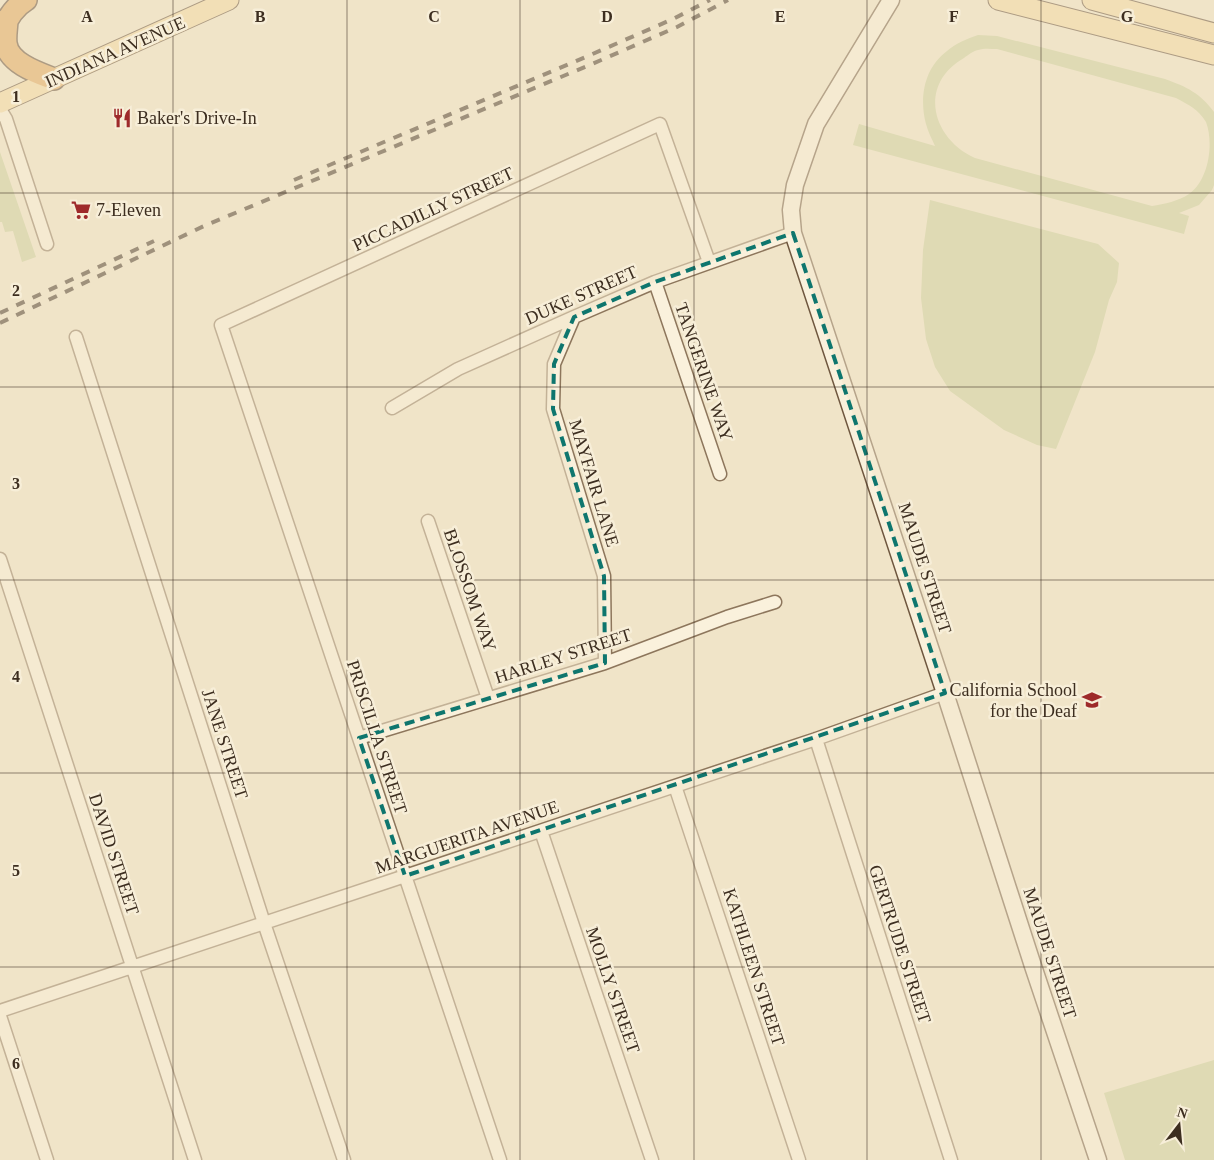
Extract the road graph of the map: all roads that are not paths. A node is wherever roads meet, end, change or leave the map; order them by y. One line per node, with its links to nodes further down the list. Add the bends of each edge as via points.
1 (26, 0): 7 (highway, via 20,3)
2 (229, 0): 11 (main road, INDIANA AVENUE)
3 (891, 0): 14 (street, MAUDE STREET, via 816,124 795,185 791,210)
4 (998, 0): 8 (main road)
5 (1092, 0): 6 (main road)
6 (1122, 4): 8 (street); 9 (main road)
7 (4, 28): 11 (highway, via 6,45 14,59 33,72)
8 (1114, 28): 10 (main road)
9 (1214, 33)
10 (1214, 55)
11 (54, 79): 12 (main road, INDIANA AVENUE)
12 (0, 104)
13 (0, 109): 15 (street)
14 (793, 233): 16 (street, DUKE STREET); 27 (street, MAUDE STREET)
15 (47, 244)
16 (709, 262): 17 (street, DUKE STREET); 19 (street, PICCADILLY STREET, via 660,124)
17 (656, 282): 18 (street, DUKE STREET); 22 (street, TANGERINE WAY)
18 (574, 317): 21 (street, DUKE STREET, via 458,369); 26 (street, MAYFAIR LANE, via 554,364 553,409 604,576)
19 (221, 325): 29 (street, PRISCILLA STREET)
20 (76, 337): 34 (street, JANE STREET)
21 (392, 408)
22 (720, 474)
23 (428, 521): 28 (street, BLOSSOM WAY)
24 (0, 559): 35 (street, DAVID STREET)
25 (774, 602): 26 (street, HARLEY STREET)
26 (605, 663): 28 (street, HARLEY STREET)
27 (945, 693): 30 (street, MARGUERITA AVENUE); 45 (street, MAUDE STREET)
28 (488, 698): 29 (street, HARLEY STREET)
29 (359, 738): 33 (street, PRISCILLA STREET)
30 (816, 739): 31 (street, MARGUERITA AVENUE); 44 (street, GERTRUDE STREET)
31 (675, 786): 32 (street, MARGUERITA AVENUE); 43 (street, KATHLEEN STREET)
32 (540, 831): 33 (street, MARGUERITA AVENUE); 42 (street, MOLLY STREET)
33 (405, 876): 34 (street, MARGUERITA AVENUE); 41 (street, PRISCILLA STREET)
34 (264, 923): 35 (street, MARGUERITA AVENUE); 40 (street, JANE STREET)
35 (132, 967): 36 (street, MARGUERITA AVENUE); 39 (street, DAVID STREET)
36 (0, 1011)
37 (0, 1016): 38 (street)
38 (47, 1160)
39 (195, 1160)
40 (344, 1160)
41 (500, 1160)
42 (652, 1160)
43 (800, 1160)
44 (951, 1160)
45 (1098, 1160)

